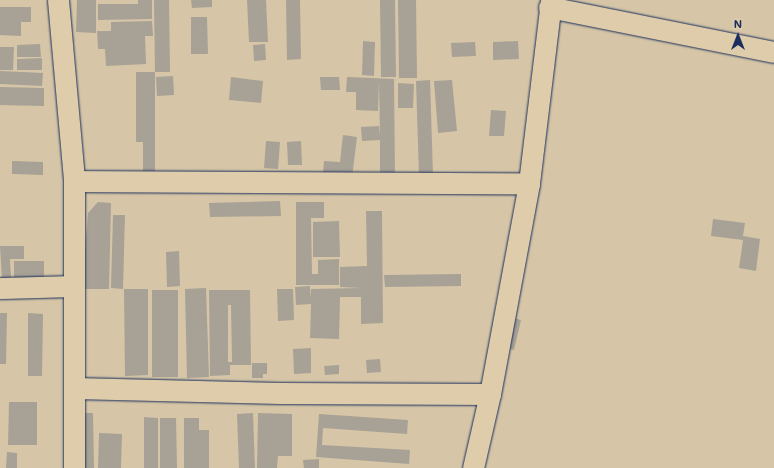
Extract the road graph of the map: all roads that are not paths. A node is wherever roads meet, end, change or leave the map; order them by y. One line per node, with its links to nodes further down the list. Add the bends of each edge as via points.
1 (58, 0): 4 (street)
2 (550, 3): 3 (street); 5 (street)
3 (774, 52)
4 (74, 181): 5 (street); 6 (street)
5 (529, 183): 9 (street)
6 (72, 286): 7 (street); 8 (street)
7 (0, 288)
8 (74, 388): 9 (street, via 280,394); 10 (street)
9 (490, 394): 11 (street)
10 (74, 468)
11 (473, 468)

